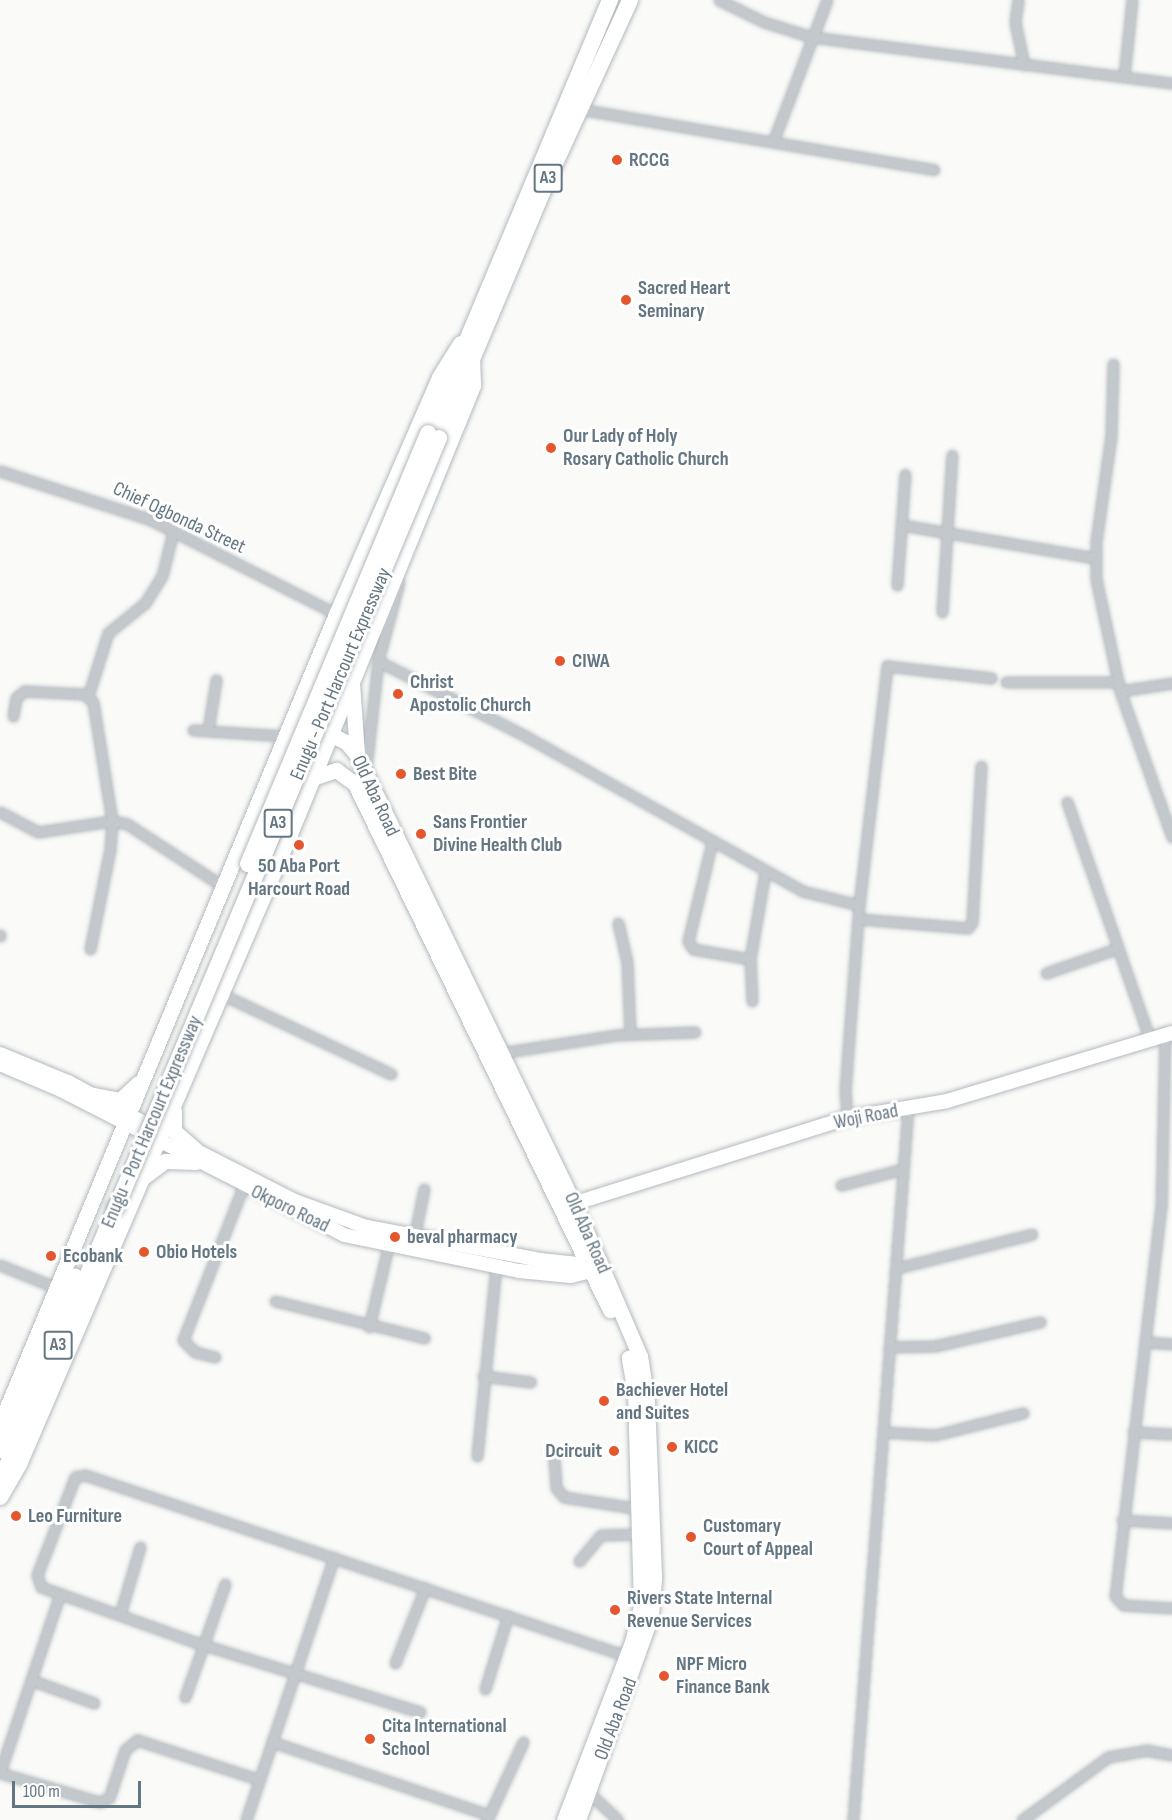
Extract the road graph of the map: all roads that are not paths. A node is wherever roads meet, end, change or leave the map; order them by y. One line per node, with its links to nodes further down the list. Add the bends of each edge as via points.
1 (610, 0): 14 (highway, Enugu - Port Harcourt Expressway / A3)
2 (630, 0): 11 (highway, Enugu - Port Harcourt Expressway / A3)
3 (719, 0): 7 (street, via 764,22)
4 (827, 0): 7 (street)
5 (1018, 0): 8 (street, via 1015,22)
6 (1132, 0): 9 (street)
7 (812, 37): 8 (street); 12 (street)
8 (1024, 65): 9 (street)
9 (1124, 76): 10 (street)
10 (1172, 82)
11 (579, 109): 12 (street); 15 (highway, Enugu - Port Harcourt Expressway / A3)
12 (772, 142): 13 (street)
13 (934, 170)
14 (480, 310): 17 (highway, Enugu - Port Harcourt Expressway / A3); 28 (main road, via 439,377)
15 (472, 358): 17 (highway, Enugu - Port Harcourt Expressway / A3); 25 (main road, via 473,385)
16 (1113, 364): 24 (street, via 1111,436)
17 (434, 436): 86 (highway, Enugu - Port Harcourt Expressway / A3, bridge)
18 (952, 455): 22 (street)
19 (0, 471): 23 (street, Chief Ogbonda Street, via 113,505)
20 (906, 474): 21 (street)
21 (902, 525): 22 (street); 26 (street)
22 (949, 531): 24 (street); 27 (street)
23 (173, 532): 28 (street, Chief Ogbonda Street); 36 (street, via 162,576 145,603 108,633)
24 (1095, 558): 35 (street, via 1102,621)
25 (401, 560): 29 (street, via 404,564); 32 (main road)
26 (897, 585)
27 (942, 612)
28 (336, 614): 41 (main road)
29 (378, 661): 44 (street); 52 (street, via 527,737)
30 (991, 678): 55 (street, via 887,666)
31 (216, 680): 39 (street)
32 (351, 680): 40 (main road); 42 (main road)
33 (1006, 682): 35 (street)
34 (1172, 683): 35 (street)
35 (1119, 687): 51 (street)
36 (88, 696): 37 (street, via 24,692 16,698); 48 (street, via 93,702)
37 (13, 716)
38 (194, 730): 39 (street)
39 (208, 730): 41 (street)
40 (330, 734): 41 (main road, Old Aba Road, via 303,730); 42 (main road, Old Aba Road, via 346,742); 45 (main road)
41 (286, 736): 50 (main road)
42 (357, 755): 44 (main road, Old Aba Road)
43 (981, 766): 56 (street, via 972,922 968,928)
44 (365, 774): 68 (main road, Old Aba Road)
45 (310, 779): 49 (main road); 85 (main road, Old Aba Road, via 336,770 355,784)
46 (1068, 802): 58 (street)
47 (0, 812): 48 (street, via 38,832)
48 (112, 821): 54 (street, via 139,830); 59 (street)
49 (292, 823): 50 (main road, via 277,845 268,850 257,848); 62 (main road)
50 (248, 831): 54 (main road)
51 (1172, 837)
52 (712, 842): 53 (street); 60 (street, via 688,941 693,949)
53 (765, 872): 55 (street, via 812,894); 60 (street)
54 (224, 887): 70 (main road)
55 (859, 905): 56 (street)
56 (860, 919): 76 (street, via 845,1091)
57 (618, 923): 65 (street, via 627,962)
58 (1118, 948): 61 (street); 67 (street)
59 (90, 949)
60 (750, 959): 63 (street)
61 (1046, 974)
62 (219, 993): 72 (street); 73 (main road)
63 (752, 1001)
64 (695, 1032): 65 (street)
65 (630, 1034): 68 (street)
66 (1168, 1034): 67 (main road, Woji Road); 99 (street, via 1161,1206)
67 (1150, 1040): 75 (main road, Woji Road)
68 (500, 1053): 85 (main road, Old Aba Road)
69 (0, 1054): 74 (main road, Okporo Road)
70 (152, 1060): 74 (main road, via 127,1097 109,1100); 77 (main road)
71 (0, 1064): 77 (main road, Okporo Road)
72 (390, 1074)
73 (178, 1090): 78 (main road); 79 (main road, via 172,1126)
74 (94, 1095): 77 (main road, Okporo Road)
75 (908, 1109): 76 (main road, Woji Road); 80 (street)
76 (847, 1118): 85 (main road, Woji Road)
77 (127, 1120): 78 (main road, Okporo Road); 94 (main road)
78 (158, 1137): 79 (main road, Okporo Road); 81 (main road)
79 (196, 1157): 81 (main road, via 165,1161); 83 (main road, Okporo Road); 88 (main road, Okporo Road, via 324,1213)
80 (903, 1169): 82 (street); 93 (street)
81 (139, 1183): 114 (main road, via 19,1464)
82 (841, 1185)
83 (243, 1187): 89 (main road, Okporo Road, via 335,1232); 102 (street, via 183,1340 195,1352)
84 (424, 1189): 88 (street)
85 (568, 1205): 92 (main road, Old Aba Road)
86 (111, 1206): 110 (highway, Enugu - Port Harcourt Expressway / A3); 113 (highway, Enugu - Port Harcourt Expressway / A3)
87 (1032, 1234): 93 (street)
88 (414, 1238): 92 (main road, Okporo Road)
89 (388, 1246): 91 (main road, Okporo Road); 97 (street)
90 (0, 1265): 94 (street)
91 (496, 1266): 92 (main road, Okporo Road, via 561,1275); 103 (street)
92 (595, 1266): 115 (main road, Old Aba Road, via 631,1365); 142 (main road, Old Aba Road, via 632,1335 644,1378 654,1579 647,1634)
93 (897, 1268): 101 (street)
94 (57, 1288): 106 (main road)
95 (275, 1301): 97 (street)
96 (1040, 1322): 101 (street, via 935,1346)
97 (369, 1327): 98 (street)
98 (425, 1338)
99 (1145, 1342): 100 (street); 108 (street)
100 (1172, 1344)
101 (889, 1347): 107 (street)
102 (215, 1357)
103 (483, 1376): 104 (street); 111 (street)
104 (531, 1382)
105 (1023, 1413): 107 (street, via 934,1435)
106 (0, 1424)
107 (883, 1432): 148 (street)
108 (1133, 1432): 109 (street); 116 (street)
109 (1172, 1434)
110 (0, 1450)
111 (477, 1456)
112 (554, 1458): 115 (street, via 556,1488 564,1497)
113 (0, 1482)
114 (0, 1497)
115 (640, 1509): 118 (main road, Old Aba Road)
116 (1122, 1520): 117 (street); 125 (street, via 1116,1601 1123,1605)
117 (1172, 1523)
118 (641, 1534): 121 (street, via 601,1535); 129 (main road, Old Aba Road, via 642,1598)
119 (140, 1547): 126 (street)
120 (334, 1557): 123 (street); 124 (street, via 79,1474 72,1483 37,1575 41,1587); 131 (street)
121 (579, 1561)
122 (225, 1584): 128 (street)
123 (425, 1587): 127 (street); 130 (street)
124 (60, 1594): 126 (street); 132 (street)
125 (1172, 1608)
126 (120, 1614): 128 (street)
127 (508, 1615): 129 (street); 133 (street)
128 (203, 1645): 131 (street); 134 (street)
129 (627, 1656): 142 (main road, Old Aba Road)
130 (395, 1664)
131 (295, 1674): 136 (street); 137 (street)
132 (31, 1680): 135 (street); 140 (street)
133 (485, 1689)
134 (185, 1697)
135 (94, 1703)
136 (420, 1712)
137 (272, 1742): 141 (street); 143 (street)
138 (523, 1742): 143 (street)
139 (1172, 1755): 149 (street, via 1146,1750 1108,1757)
140 (0, 1773): 141 (street, via 100,1802 109,1798 125,1750 136,1740)
141 (260, 1780): 144 (street)
142 (583, 1787): 145 (main road, Old Aba Road); 146 (main road, Old Aba Road); 147 (street)
143 (488, 1818)
144 (246, 1820)
145 (564, 1820)
146 (578, 1820)
147 (618, 1820)
148 (853, 1820)
149 (1022, 1820)

